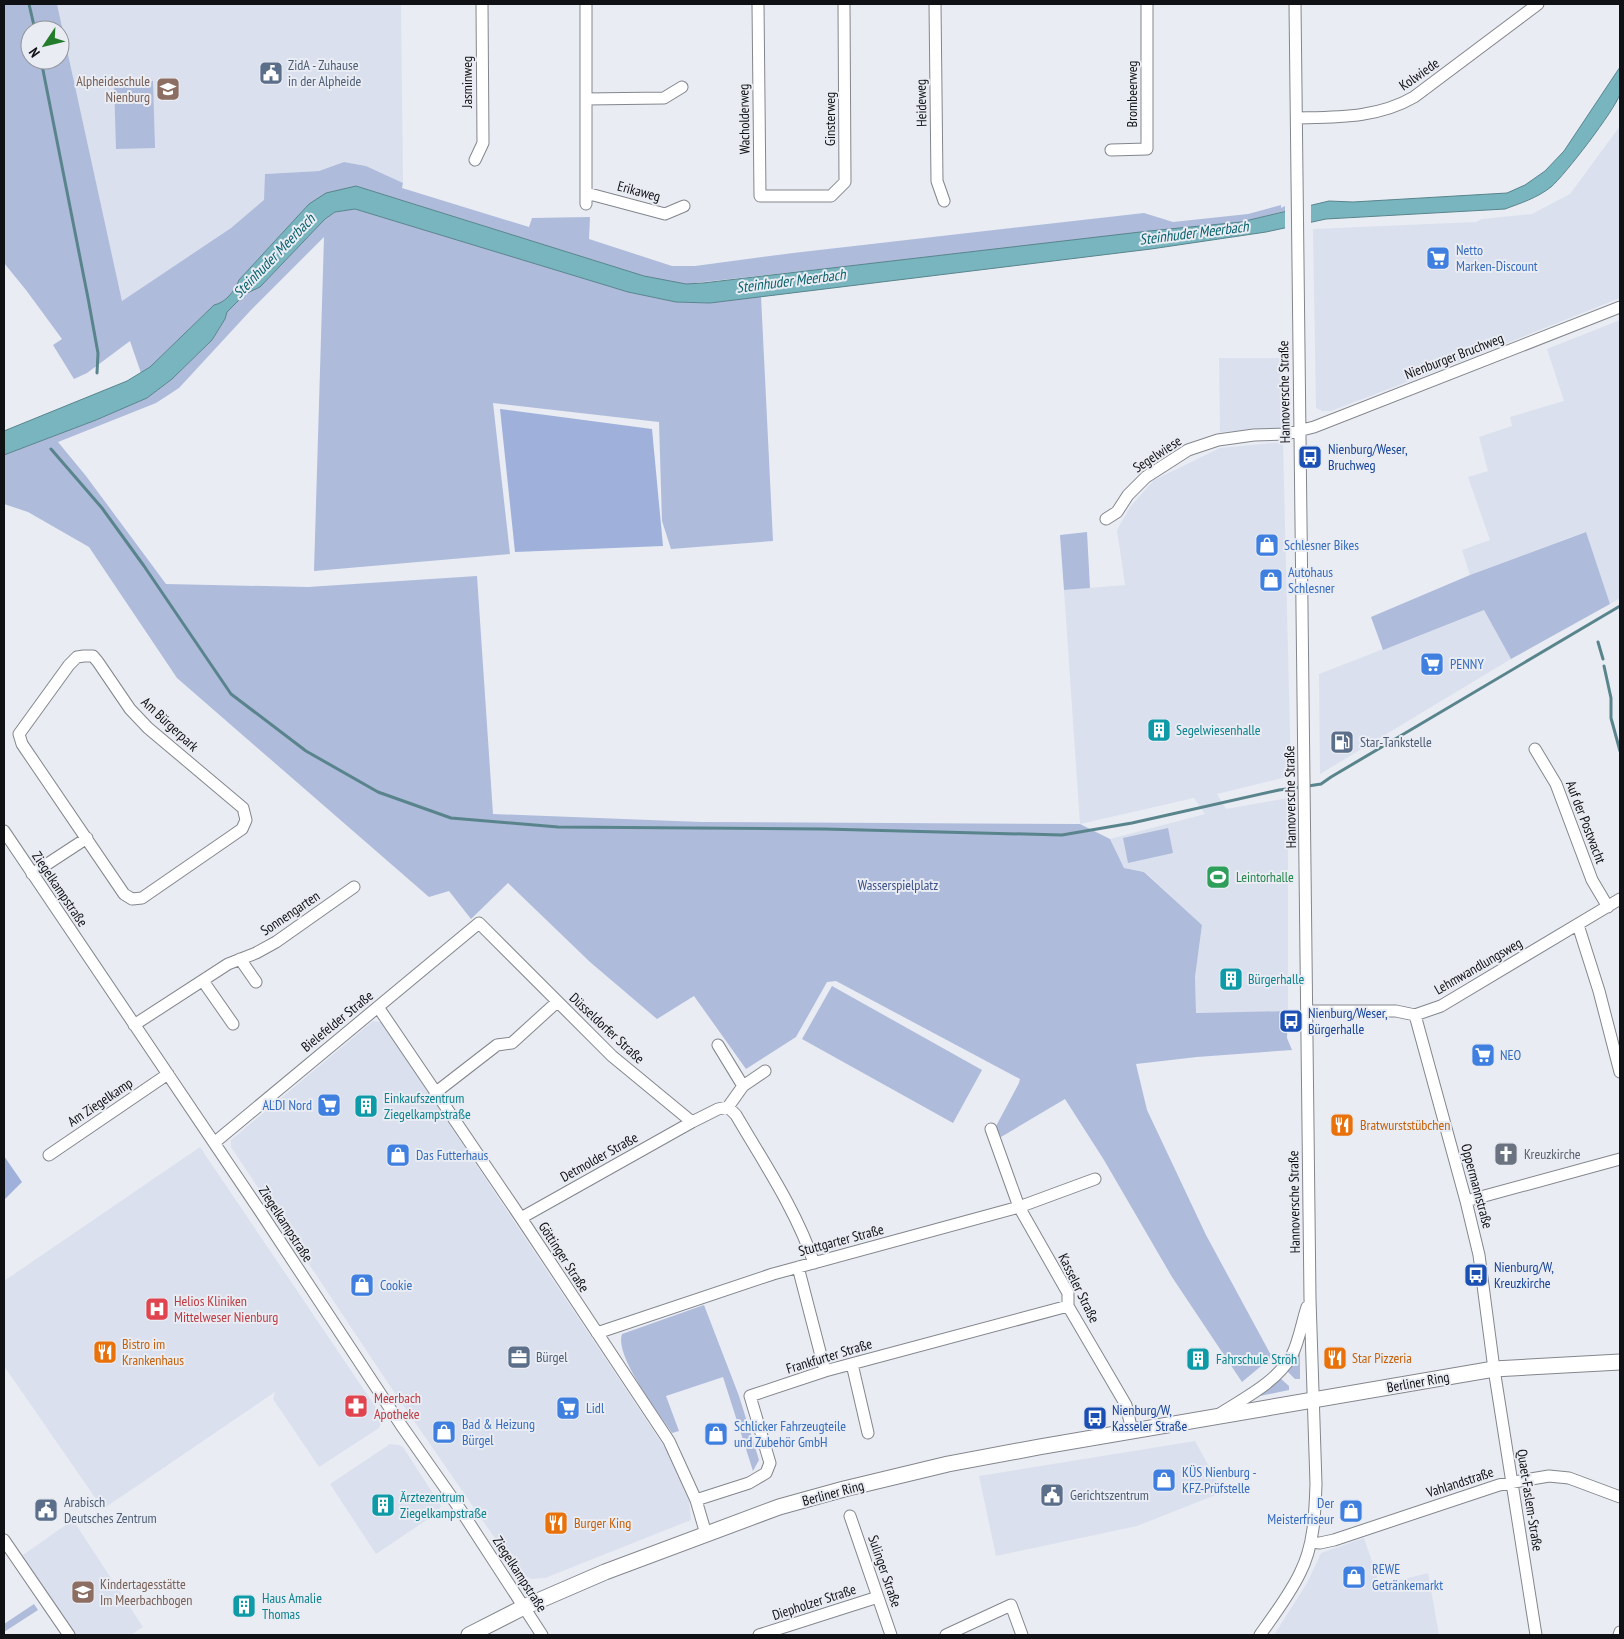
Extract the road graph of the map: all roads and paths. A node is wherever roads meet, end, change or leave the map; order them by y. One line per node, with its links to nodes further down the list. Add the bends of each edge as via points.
1 (482, 4): 13 (street, Jasminweg, via 483,142)
2 (586, 4): 10 (street, Erikaweg)
3 (758, 4): 14 (street, Wacholderweg, via 760,196)
4 (844, 4): 14 (street, Ginsterweg, via 846,182 831,196)
5 (935, 4): 15 (street, Heideweg, via 937,181)
6 (1147, 4): 12 (street, Brombeerweg, via 1147,149)
7 (1295, 4): 11 (street, Hannoversche Straße)
8 (1538, 4): 11 (street, Kolwiede, via 1402,104 1360,115)
9 (682, 87): 10 (street, via 664,98)
10 (586, 99): 16 (street, Erikaweg, via 586,198 664,214)
11 (1297, 118): 18 (street, Hannoversche Straße)
12 (1111, 150)
13 (475, 160)
14 (799, 196)
15 (944, 201)
16 (684, 206)
17 (1620, 307): 18 (street, Nienburger Bruchweg)
18 (1299, 431): 19 (street, Segelwiese, via 1218,440 1188,450 1146,477 1117,512); 34 (street, Hannoversche Straße)
19 (1106, 519)
20 (1535, 749): 26 (street, Auf der Postwacht, via 1556,784 1592,880)
21 (4, 831): 23 (street, Ziegelkampstraße)
22 (87, 838): 22 (street, Am Bürgerpark, via 22,744 19,734 69,665 77,657 93,656 130,709 243,808 246,820 242,829 233,836 142,898 132,899 124,894); 23 (street)
23 (32, 874): 37 (street, Ziegelkampstraße)
24 (354, 887): 29 (street, Sonnengarten, via 276,942)
25 (1620, 900): 26 (street, Lehmwandlungsweg)
26 (1608, 907): 28 (street, Lehmwandlungsweg)
27 (479, 923): 32 (street, Düsseldorfer Straße); 33 (street, Bielefelder Straße)
28 (1578, 925): 35 (street, Lehmwandlungsweg, via 1441,1006); 40 (street, via 1600,991)
29 (240, 959): 30 (street, Sonnengarten); 31 (street)
30 (203, 981): 36 (street); 37 (street, Sonnengarten)
31 (256, 982)
32 (557, 1002): 43 (street, via 512,1043 498,1045); 45 (street, Düsseldorfer Straße, via 612,1056)
33 (378, 1007): 43 (street, Göttinger Straße); 47 (street, Bielefelder Straße)
34 (1307, 1011): 35 (street, Lehmwandlungsweg); 56 (street, Hannoversche Straße)
35 (1415, 1015): 51 (street, Oppermannstraße)
36 (233, 1024)
37 (134, 1026): 41 (street, Ziegelkampstraße)
38 (718, 1045): 42 (street)
39 (765, 1071): 42 (street)
40 (1620, 1072)
41 (168, 1074): 47 (street, Ziegelkampstraße); 48 (street, Am Ziegelkamp)
42 (743, 1086): 44 (street)
43 (435, 1093): 53 (street, Göttinger Straße)
44 (728, 1107): 45 (street); 54 (street, via 784,1197)
45 (692, 1122): 53 (street, Detmolder Straße)
46 (991, 1129): 52 (street, Kasseler Straße)
47 (214, 1142): 75 (street, Ziegelkampstraße)
48 (48, 1155)
49 (1620, 1159): 51 (street)
50 (1095, 1179): 52 (street, Stuttgarter Straße)
51 (1466, 1202): 61 (street, Oppermannstraße, via 1479,1255)
52 (1019, 1207): 54 (street, Stuttgarter Straße); 57 (street, Kasseler Straße, via 1068,1293)
53 (521, 1218): 58 (street, Göttinger Straße)
54 (814, 1263): 55 (street, Stuttgarter Straße)
55 (798, 1267): 58 (street, Stuttgarter Straße); 62 (street)
56 (1310, 1299): 63 (street, Hannoversche Straße); 64 (street, Berliner Ring, via 1293,1353 1281,1371)
57 (1068, 1306): 60 (street, Frankfurter Straße); 65 (street, Kasseler Straße, via 1126,1405)
58 (597, 1333): 69 (street, Göttinger Straße, via 669,1441)
59 (1620, 1362): 61 (main road, Berliner Ring)
60 (852, 1364): 62 (street, Frankfurter Straße); 66 (street)
61 (1494, 1369): 63 (main road, Berliner Ring); 67 (street, Quaet-Faslem-Straße)
62 (825, 1371): 69 (street, Frankfurter Straße, via 750,1396 770,1463 766,1473)
63 (1314, 1400): 64 (main road, Berliner Ring); 73 (street, Hannoversche Straße, via 1316,1492)
64 (1216, 1416): 65 (main road, Berliner Ring)
65 (1132, 1431): 71 (main road, Berliner Ring, via 948,1464 844,1489 779,1507)
66 (868, 1433)
67 (1512, 1482): 68 (street, Vahlandstraße, via 1559,1477); 73 (street, Vahlandstraße, via 1334,1540); 84 (street, Quaet-Faslem-Straße)
68 (1620, 1497)
69 (696, 1500): 71 (street, Göttinger Straße)
70 (850, 1516): 74 (street, Sulinger Straße)
71 (706, 1534): 75 (main road, Berliner Ring)
72 (4, 1540): 76 (street)
73 (1311, 1542): 83 (street, Hannoversche Straße, via 1301,1572)
74 (878, 1597): 79 (street, Diepholzer Straße); 80 (street, Sulinger Straße)
75 (524, 1607): 77 (main road, Berliner Ring); 78 (street, Ziegelkampstraße)
76 (69, 1635)
77 (469, 1635)
78 (542, 1635)
79 (759, 1635)
80 (891, 1635)
81 (946, 1635): 82 (street, via 1011,1605)
82 (1022, 1635)
83 (1260, 1635)
84 (1536, 1635)

